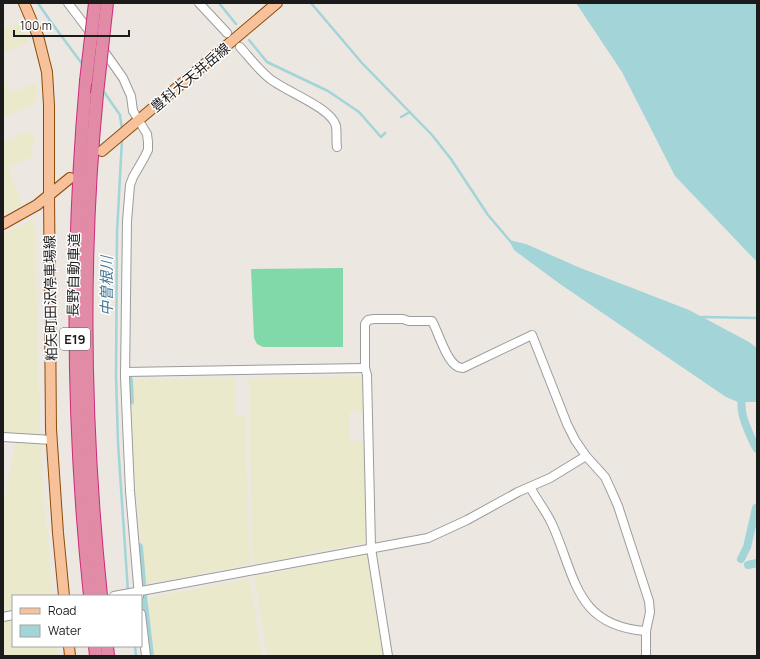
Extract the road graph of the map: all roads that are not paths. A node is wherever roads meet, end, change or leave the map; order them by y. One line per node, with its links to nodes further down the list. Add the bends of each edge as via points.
1 (24, 3): 13 (main road, 粕矢町田沢停車場線, via 38,36 47,72)
2 (68, 3): 9 (street, via 123,78 131,96 133,111)
3 (95, 3): 24 (highway, 長野自動車道 / E19, bridge, via 86,81 75,265 76,396)
4 (107, 3): 25 (highway, 長野自動車道 / E19, bridge, via 90,193 87,335 90,455)
5 (199, 3): 7 (street)
6 (277, 3): 9 (main road, 豊科大天井岳線)
7 (227, 33)
8 (240, 47): 10 (street, via 269,78 314,104 331,118 335,124)
9 (139, 121): 11 (main road, 豊科大天井岳線); 16 (street, via 147,134 148,150 132,177 128,196)
10 (336, 147)
11 (102, 151)
12 (70, 178): 13 (main road)
13 (49, 195): 14 (main road, via 37,205); 18 (main road, 粕矢町田沢停車場線)
14 (3, 224)
15 (365, 368): 16 (street); 19 (street, via 365,324 368,320 432,321 448,357 458,368 463,368 532,335 567,424); 21 (street)
16 (125, 372): 22 (street)
17 (3, 437): 18 (street)
18 (52, 440): 23 (main road, 粕矢町田沢停車場線)
19 (586, 456): 20 (street); 28 (street, via 605,477 618,506 649,600 650,612)
20 (530, 487): 21 (street, via 428,538); 28 (street, via 551,523 576,587 588,606 596,615 619,627)
21 (371, 548): 22 (street); 30 (street)
22 (137, 593): 26 (street)
23 (64, 595)
24 (90, 595)
25 (101, 595)
26 (119, 595)
27 (142, 622): 29 (street)
28 (646, 631): 31 (street)
29 (146, 656)
30 (388, 656)
31 (646, 656)

